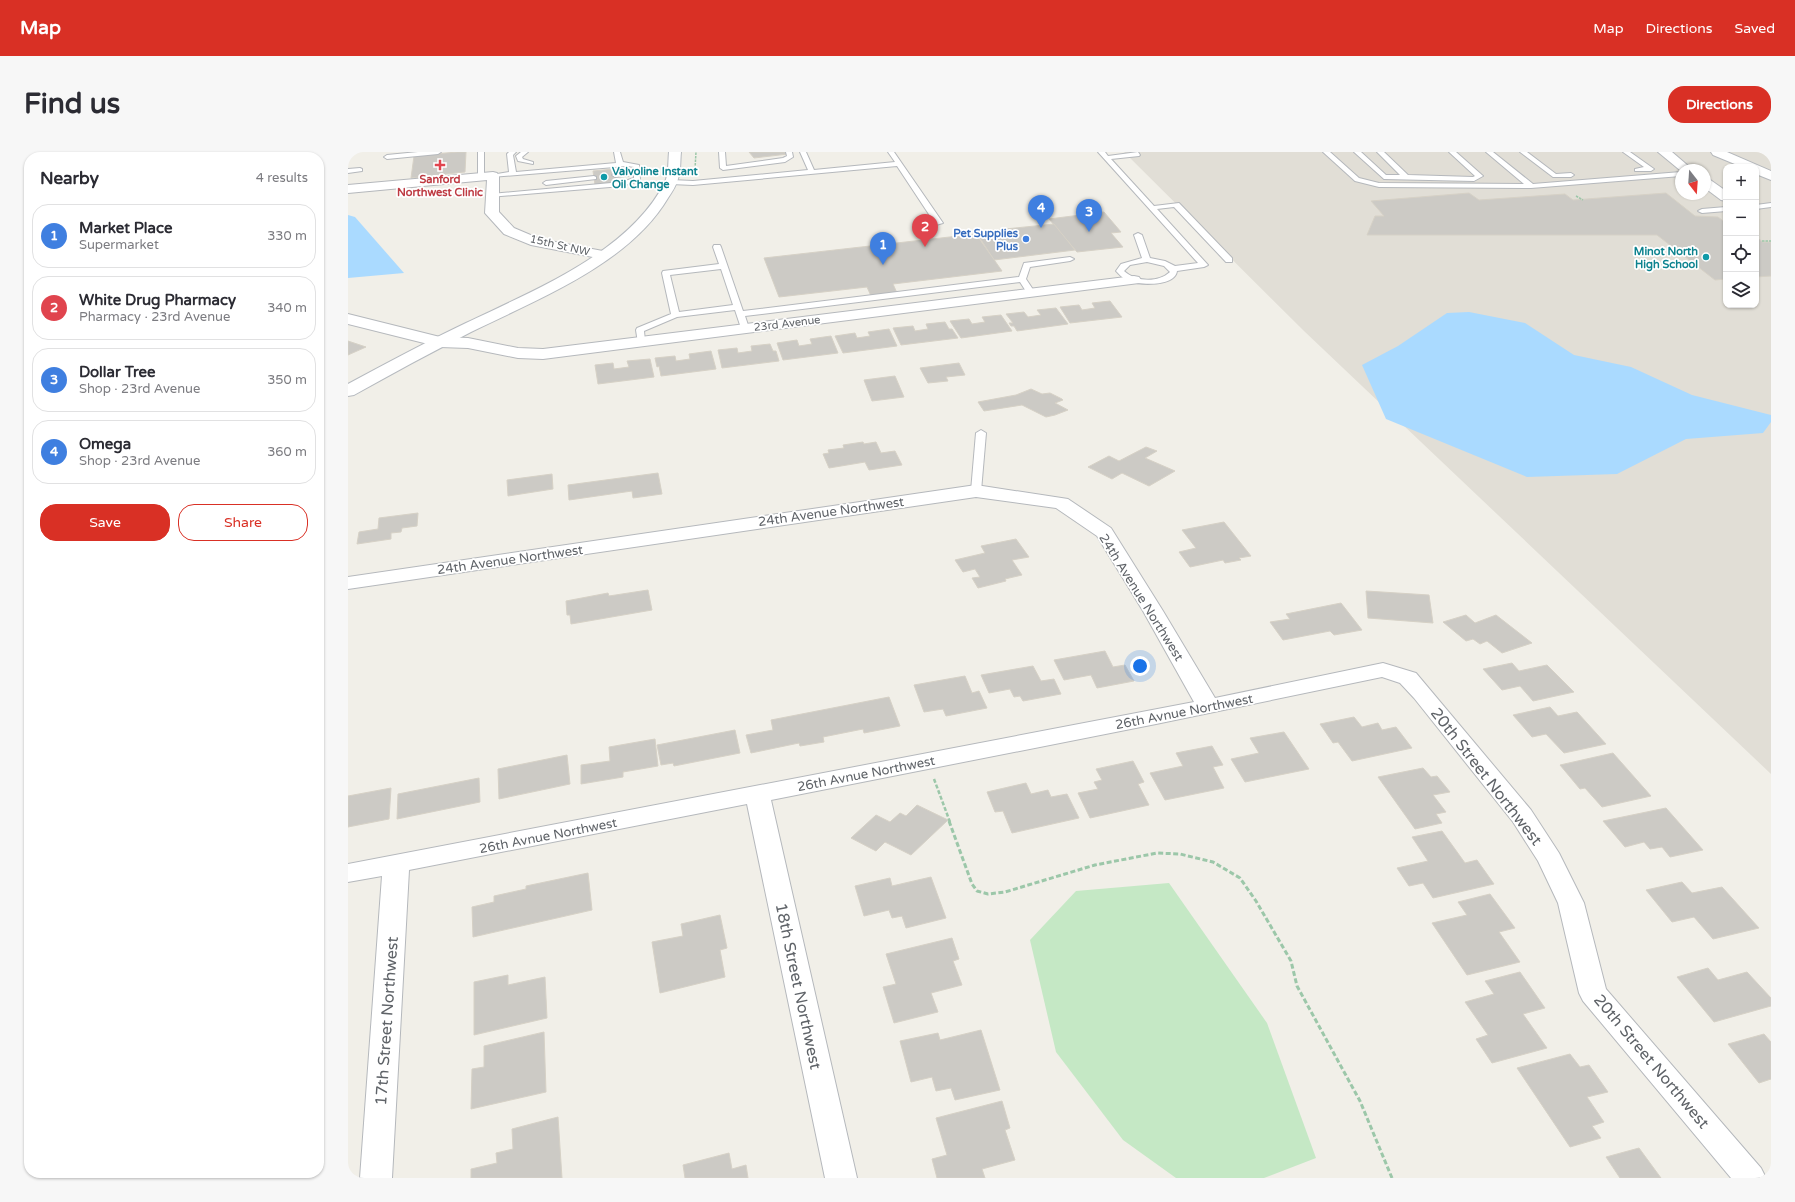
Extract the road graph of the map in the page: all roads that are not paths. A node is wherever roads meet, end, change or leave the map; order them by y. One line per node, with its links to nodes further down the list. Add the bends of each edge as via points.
1 (438, 152): 22 (lane)
2 (481, 152): 38 (lane)
3 (513, 152): 32 (lane, via 510,154)
4 (525, 152): 28 (lane, via 519,156 520,160)
5 (530, 152): 28 (lane)
6 (675, 152): 43 (street)
7 (722, 152): 24 (lane, via 722,168)
8 (789, 152): 24 (lane, via 790,157)
9 (803, 152): 35 (lane)
10 (892, 152): 25 (lane)
11 (1135, 152): 21 (lane, via 1137,155)
12 (1326, 152): 45 (lane, via 1357,180 1379,185)
13 (1357, 152): 42 (lane, via 1384,177)
14 (1380, 152): 42 (lane)
15 (1452, 152): 42 (lane, via 1480,176 1474,179)
16 (1489, 152): 45 (lane)
17 (1523, 152): 18 (lane, via 1555,176 1651,169)
18 (1626, 152)
19 (1664, 152): 26 (street)
20 (1716, 152): 27 (street)
21 (1103, 155): 52 (lane)
22 (387, 157)
23 (618, 158): 28 (lane); 33 (lane); 34 (lane, via 634,164)
24 (776, 163): 37 (lane)
25 (898, 164): 35 (lane); 55 (lane)
26 (1679, 164)
27 (1746, 164)
28 (531, 165): 32 (lane)
29 (360, 170): 31 (lane)
30 (1759, 170): 40 (street)
31 (348, 171)
32 (512, 171): 33 (lane); 38 (lane)
33 (545, 171): 44 (lane)
34 (637, 172): 39 (lane); 44 (lane, via 637,178 622,184)
35 (812, 172): 37 (lane)
36 (1675, 174): 45 (lane)
37 (782, 175): 43 (lane, via 693,183)
38 (487, 176): 47 (street); 49 (street, 15th St NW)
39 (615, 176)
40 (1771, 176)
41 (594, 178): 44 (lane)
42 (1407, 178)
43 (671, 182): 58 (street, via 648,216)
44 (546, 185): 49 (lane)
45 (1531, 186)
46 (1711, 186): 48 (street)
47 (348, 189)
48 (1723, 195)
49 (491, 196): 58 (street, 15th St NW, via 492,213 510,231 536,242)
50 (1771, 205): 51 (lane)
51 (1759, 206)
52 (1152, 208): 61 (lane, via 1176,205); 63 (lane, via 1204,265)
53 (1723, 209): 54 (lane)
54 (1702, 211)
55 (938, 223)
56 (1138, 235): 60 (lane)
57 (716, 248): 62 (lane)
58 (603, 255): 71 (street, via 576,273)
59 (1070, 260): 64 (lane, via 1027,265)
60 (1147, 260): 63 (lane, via 1163,263); 65 (lane, via 1130,262 1121,268 1122,275)
61 (1229, 260)
62 (723, 266): 67 (lane, via 666,273); 68 (lane)
63 (1173, 269): 65 (lane, via 1171,276 1160,280)
64 (1022, 279): 66 (lane); 68 (lane)
65 (1134, 280): 66 (street, 23rd Avenue)
66 (1032, 294): 68 (street, 23rd Avenue)
67 (675, 315): 68 (lane); 70 (lane, via 640,330)
68 (741, 317): 70 (street, 23rd Avenue)
69 (348, 319): 71 (street, 23rd Avenue)
70 (641, 341): 71 (street, 23rd Avenue, via 544,354 518,353 468,343)
71 (440, 342): 72 (street)
72 (348, 391)
73 (981, 433): 74 (lane)
74 (976, 491): 75 (street, 24th Avenue Northwest); 77 (street, 24th Avenue Northwest, via 1061,502 1104,532)
75 (348, 583)
76 (1383, 670): 77 (street, 26th Avnue Northwest); 83 (street, 20th Street Northwest, via 1408,678 1522,816 1550,859 1571,903 1593,993)
77 (1208, 706): 78 (street, 26th Avnue Northwest)
78 (757, 794): 79 (street, 26th Avnue Northwest); 82 (street, 18th Street Northwest)
79 (396, 864): 80 (street, 26th Avnue Northwest); 81 (street, 17th Street Northwest)
80 (348, 873)
81 (376, 1178)
82 (841, 1178)
83 (1750, 1178)

